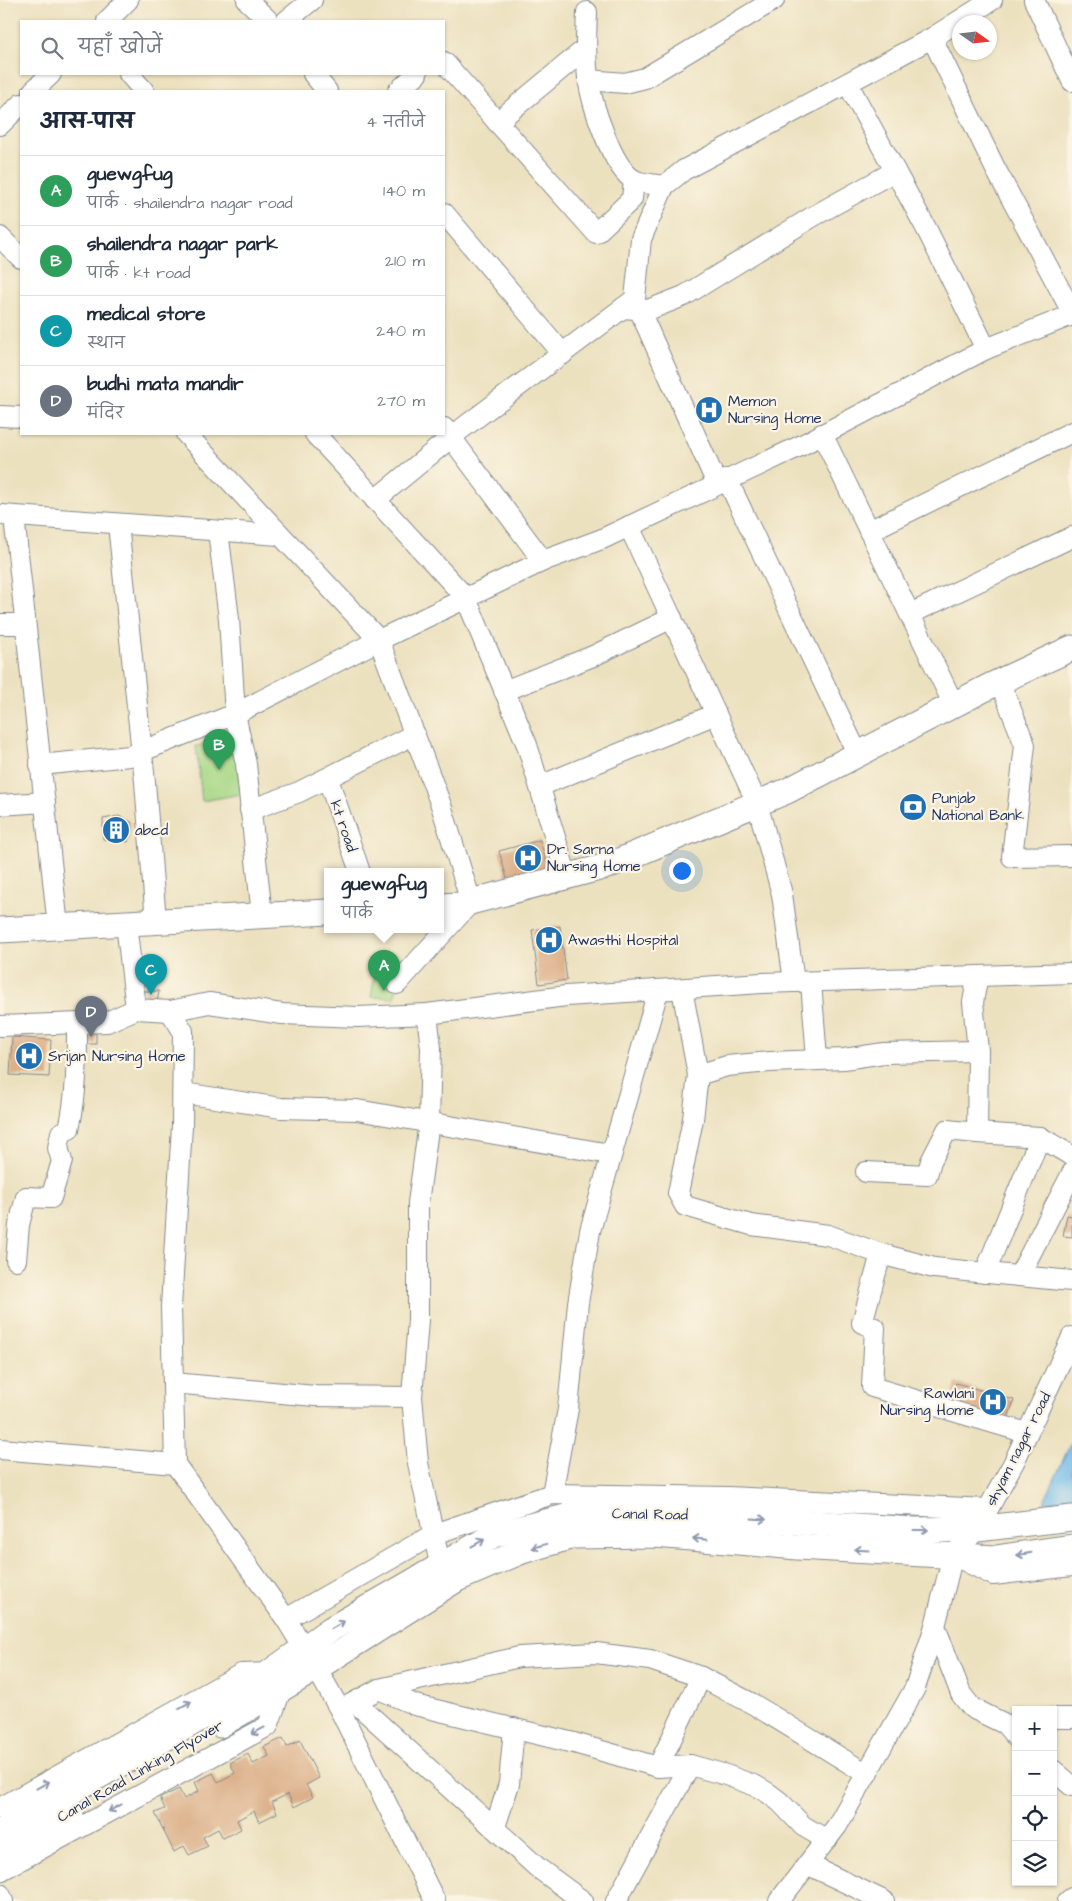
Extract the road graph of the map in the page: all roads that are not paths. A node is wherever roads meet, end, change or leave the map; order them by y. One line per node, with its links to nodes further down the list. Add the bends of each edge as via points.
1 (128, 0): 8 (street)
2 (247, 0): 9 (street)
3 (312, 0): 10 (street)
4 (774, 0): 18 (street, via 644,78 625,83)
5 (992, 0): 11 (street)
6 (1034, 0): 19 (street)
7 (587, 12): 12 (street)
8 (108, 20)
9 (268, 20)
10 (287, 20)
11 (932, 38): 20 (street); 35 (street, via 995,168)
12 (585, 49): 18 (street); 26 (street)
13 (445, 63): 26 (street)
14 (49, 75): 21 (street)
15 (130, 75): 22 (street)
16 (314, 75): 23 (street)
17 (417, 75): 24 (street)
18 (588, 80): 29 (street, via 615,160)
19 (1072, 81)
20 (848, 84): 28 (street); 30 (street, via 684,170)
21 (34, 90)
22 (143, 90)
23 (326, 90)
24 (399, 90)
25 (19, 111): 27 (street)
26 (497, 122): 29 (street, via 596,233 632,199)
27 (0, 126)
28 (895, 171): 34 (street, via 812,217 684,296 648,310); 36 (street)
29 (634, 180): 30 (street)
30 (664, 186): 34 (street, via 640,239 635,299)
31 (445, 214): 37 (street)
32 (0, 237): 33 (street)
33 (20, 257)
34 (631, 309): 37 (street); 46 (street)
35 (1072, 313): 36 (street)
36 (986, 349): 42 (street)
37 (563, 354): 40 (street)
38 (0, 416): 39 (street)
39 (20, 417)
40 (448, 432): 55 (street)
41 (1072, 432): 52 (street)
42 (822, 434): 46 (street); 52 (street)
43 (187, 435): 53 (street)
44 (316, 435): 47 (street)
45 (445, 435): 47 (street)
46 (722, 481): 50 (street); 70 (street)
47 (375, 500): 56 (street)
48 (7, 516): 49 (street); 60 (street)
49 (118, 524): 51 (street); 69 (street)
50 (629, 526): 55 (street); 58 (street)
51 (218, 530): 53 (street); 66 (street, via 229,619)
52 (869, 531): 57 (street)
53 (279, 535): 61 (street)
54 (1072, 537): 57 (street)
55 (544, 561): 56 (street)
56 (466, 598): 61 (street); 64 (street)
57 (910, 614): 65 (street)
58 (672, 618): 64 (street, via 593,656); 67 (street)
59 (0, 624): 60 (street)
60 (25, 624): 71 (street)
61 (379, 640): 66 (street); 68 (street)
62 (1072, 648): 63 (main road)
63 (1000, 682): 65 (main road); 78 (street, via 1025,745 1012,857)
64 (504, 691): 73 (street)
65 (954, 705): 70 (main road)
66 (235, 714): 69 (street); 77 (street, via 246,764)
67 (716, 714): 73 (street); 75 (street)
68 (415, 734): 72 (street); 81 (street)
69 (142, 752): 71 (street); 85 (street)
70 (858, 754): 75 (main road)
71 (40, 765): 74 (street)
72 (328, 779): 77 (street); 79 (street, kt road)
73 (540, 786): 80 (street)
74 (45, 802): 76 (street); 87 (street)
75 (757, 803): 80 (main road, via 607,866); 93 (street)
76 (0, 805)
77 (250, 810): 84 (street)
78 (1072, 856)
79 (359, 868)
80 (568, 876): 81 (main road)
81 (471, 902): 82 (main road); 89 (street)
82 (444, 905)
83 (324, 912): 84 (main road)
84 (262, 916): 85 (main road)
85 (156, 922): 86 (main road)
86 (126, 923): 87 (main road); 97 (street)
87 (58, 927): 88 (main road)
88 (0, 930)
89 (444, 932)
90 (443, 933): 94 (street)
91 (1072, 973): 92 (street)
92 (978, 976): 93 (street); 102 (street, via 973,1002)
93 (802, 982): 95 (street); 103 (street)
94 (397, 984)
95 (682, 989): 96 (street); 104 (street)
96 (658, 990): 99 (street, via 566,996); 109 (street)
97 (136, 1009): 98 (street); 100 (street, via 107,1022)
98 (170, 1011): 99 (street, via 209,1003 291,1014 358,1017); 105 (street, via 183,1031)
99 (427, 1014): 106 (street, via 431,1048)
100 (77, 1024): 101 (street); 114 (street, via 73,1109 69,1128 60,1133 58,1148 62,1161 51,1198 26,1197 19,1225)
101 (0, 1026)
102 (978, 1051): 103 (street, via 884,1053); 107 (street)
103 (817, 1059): 104 (street, via 727,1066)
104 (698, 1076): 113 (street, via 678,1193 685,1206 751,1225 828,1235)
105 (183, 1093): 106 (street, via 281,1108 357,1110); 119 (street, via 171,1307)
106 (429, 1122): 109 (street); 120 (street, via 418,1203 418,1320)
107 (977, 1133): 108 (street); 111 (street, via 947,1130 927,1175)
108 (1040, 1137): 110 (street); 115 (street)
109 (610, 1154): 124 (street, via 590,1230 578,1303 568,1409)
110 (1072, 1156)
111 (866, 1172)
112 (1072, 1173): 116 (street)
113 (881, 1254): 115 (street, via 934,1268); 121 (street, via 862,1323 875,1328 872,1387)
114 (16, 1260)
115 (985, 1273): 116 (street)
116 (1019, 1276): 117 (street)
117 (1072, 1281)
118 (1072, 1337): 121 (street, shyam nagar road)
119 (173, 1383): 120 (street, via 315,1396); 123 (street)
120 (412, 1397): 127 (street, via 418,1463)
121 (1027, 1433): 126 (street, shyam nagar road)
122 (0, 1448): 123 (street)
123 (175, 1464): 132 (street)
124 (552, 1494): 126 (street, via 728,1497); 127 (street)
125 (1072, 1518): 126 (main road, Canal Road)
126 (982, 1519): 129 (street, shyam nagar road); 130 (main road, Canal Road, one-way to 126, via 494,1535 573,1515 652,1512 914,1530)
127 (434, 1534): 130 (street); 132 (street)
128 (1072, 1546): 129 (main road, Canal Road, one-way to 129, via 996,1558)
129 (953, 1555): 131 (street, via 992,1575); 133 (street); 134 (main road, Canal Road, one-way to 134, via 655,1535 573,1536 522,1551 458,1579)
130 (440, 1564): 134 (main road, Canal Road, one-way to 130, via 331,1629)
131 (1072, 1566)
132 (286, 1620): 134 (street)
133 (935, 1626): 142 (street, via 961,1694 972,1708); 146 (street, via 915,1688)
134 (309, 1659): 136 (main road, Canal Road); 138 (street)
135 (701, 1678): 137 (street, via 650,1660 596,1653 519,1657); 145 (street); 146 (street, via 753,1704)
136 (275, 1681): 139 (main road, Canal Road Linking Flyover); 147 (street, one-way to 136, via 241,1674); 153 (street, one-way to 153, via 268,1726)
137 (379, 1689): 138 (street); 143 (street, via 415,1705)
138 (348, 1706): 148 (street); 157 (street)
139 (229, 1711): 149 (main road, Canal Road Linking Flyover); 151 (main road, Canal Road Linking Flyover)
140 (1057, 1718): 141 (street)
141 (1072, 1718)
142 (1012, 1726)
143 (514, 1728): 145 (street); 148 (street, via 509,1784)
144 (690, 1765): 145 (street); 150 (street, via 756,1786 780,1802 803,1826); 159 (street)
145 (658, 1767)
146 (867, 1774): 150 (street)
147 (0, 1808)
148 (495, 1828): 158 (street, via 538,1868)
149 (0, 1832)
150 (827, 1840): 152 (street)
151 (0, 1852)
152 (809, 1865): 160 (street); 161 (street)
153 (0, 1870)
154 (0, 1894): 156 (street)
155 (1072, 1898): 162 (street)
156 (3, 1901)
157 (436, 1901)
158 (583, 1901)
159 (616, 1901)
160 (778, 1901)
161 (884, 1901)
162 (1068, 1901)

